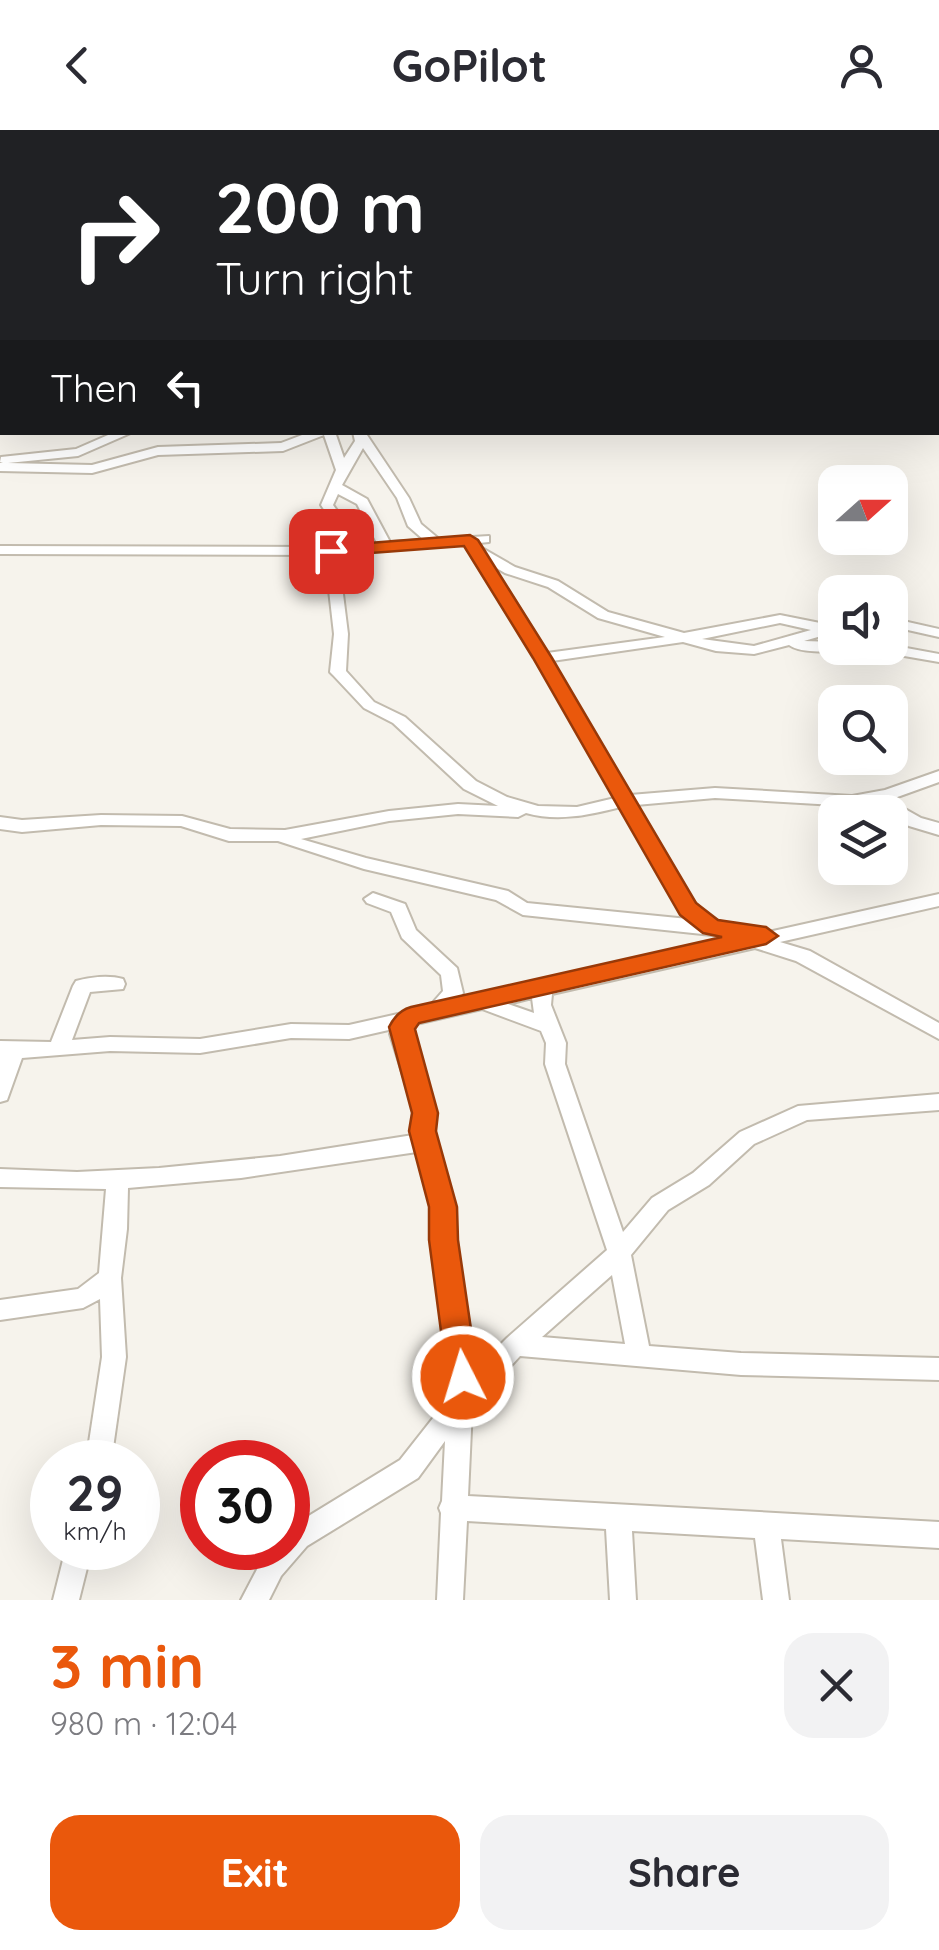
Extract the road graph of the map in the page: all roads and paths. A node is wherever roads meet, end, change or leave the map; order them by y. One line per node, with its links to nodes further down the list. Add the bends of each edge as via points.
1 (120, 435): 5 (street, via 78,452)
2 (317, 435): 5 (street, via 279,448 158,451 92,468)
3 (327, 435): 6 (street)
4 (360, 435): 6 (street); 8 (street, via 415,526)
5 (0, 464)
6 (342, 470): 7 (street)
7 (336, 487): 10 (street, via 362,502); 12 (street, via 327,509 344,530)
8 (436, 543): 9 (street); 10 (street)
9 (476, 543): 17 (street, via 603,614); 21 (street)
10 (386, 548): 12 (street)
11 (0, 550): 12 (street)
12 (327, 551): 27 (street, via 336,567 341,676 470,785)
13 (818, 626): 17 (street, via 780,619)
14 (908, 626): 16 (street)
15 (818, 633): 18 (street)
16 (939, 633)
17 (678, 639): 18 (street, via 740,651); 21 (street)
18 (773, 646): 19 (street)
19 (818, 646)
20 (908, 653): 22 (street)
21 (543, 658): 26 (street)
22 (939, 658)
23 (939, 776): 24 (street)
24 (881, 795)
25 (818, 799): 26 (street, via 721,792)
26 (623, 801): 27 (street, via 577,812); 34 (street, via 688,909)
27 (538, 811): 31 (street, via 451,810)
28 (908, 819): 30 (street)
29 (0, 823): 31 (street, via 182,821 229,835)
30 (939, 829)
31 (271, 835): 34 (street, via 502,895 523,910)
32 (374, 898): 39 (street, via 399,908 408,933 450,974 453,993)
33 (939, 900): 35 (street)
34 (711, 927): 35 (street)
35 (758, 938): 37 (street); 42 (street)
36 (116, 984): 43 (street, via 82,986)
37 (543, 988): 38 (street); 41 (street)
38 (482, 1002): 39 (street); 41 (street)
39 (436, 1011): 40 (street)
40 (411, 1016): 43 (street, via 349,1032 291,1031 200,1046); 47 (street, via 400,1034 425,1113)
41 (550, 1026): 50 (street, via 555,1064)
42 (939, 1032)
43 (60, 1048): 44 (street)
44 (8, 1049): 45 (street)
45 (0, 1094)
46 (939, 1102): 50 (street, via 800,1114 748,1138 660,1204)
47 (425, 1143): 49 (street); 56 (street, via 443,1207 462,1353)
48 (0, 1178): 49 (street)
49 (117, 1178): 51 (street)
50 (618, 1252): 53 (street); 54 (street)
51 (110, 1278): 52 (street, via 77,1300); 57 (street, via 114,1357)
52 (0, 1310)
53 (516, 1345): 54 (street); 56 (street)
54 (638, 1356): 55 (street)
55 (939, 1369)
56 (458, 1405): 58 (street); 64 (street, via 409,1469 298,1537)
57 (101, 1440)
58 (452, 1508): 59 (street); 65 (street)
59 (618, 1517): 60 (street); 66 (street)
60 (768, 1528): 61 (street); 67 (street)
61 (939, 1535)
62 (74, 1570): 63 (street)
63 (66, 1600)
64 (254, 1600)
65 (450, 1600)
66 (623, 1600)
67 (776, 1600)

